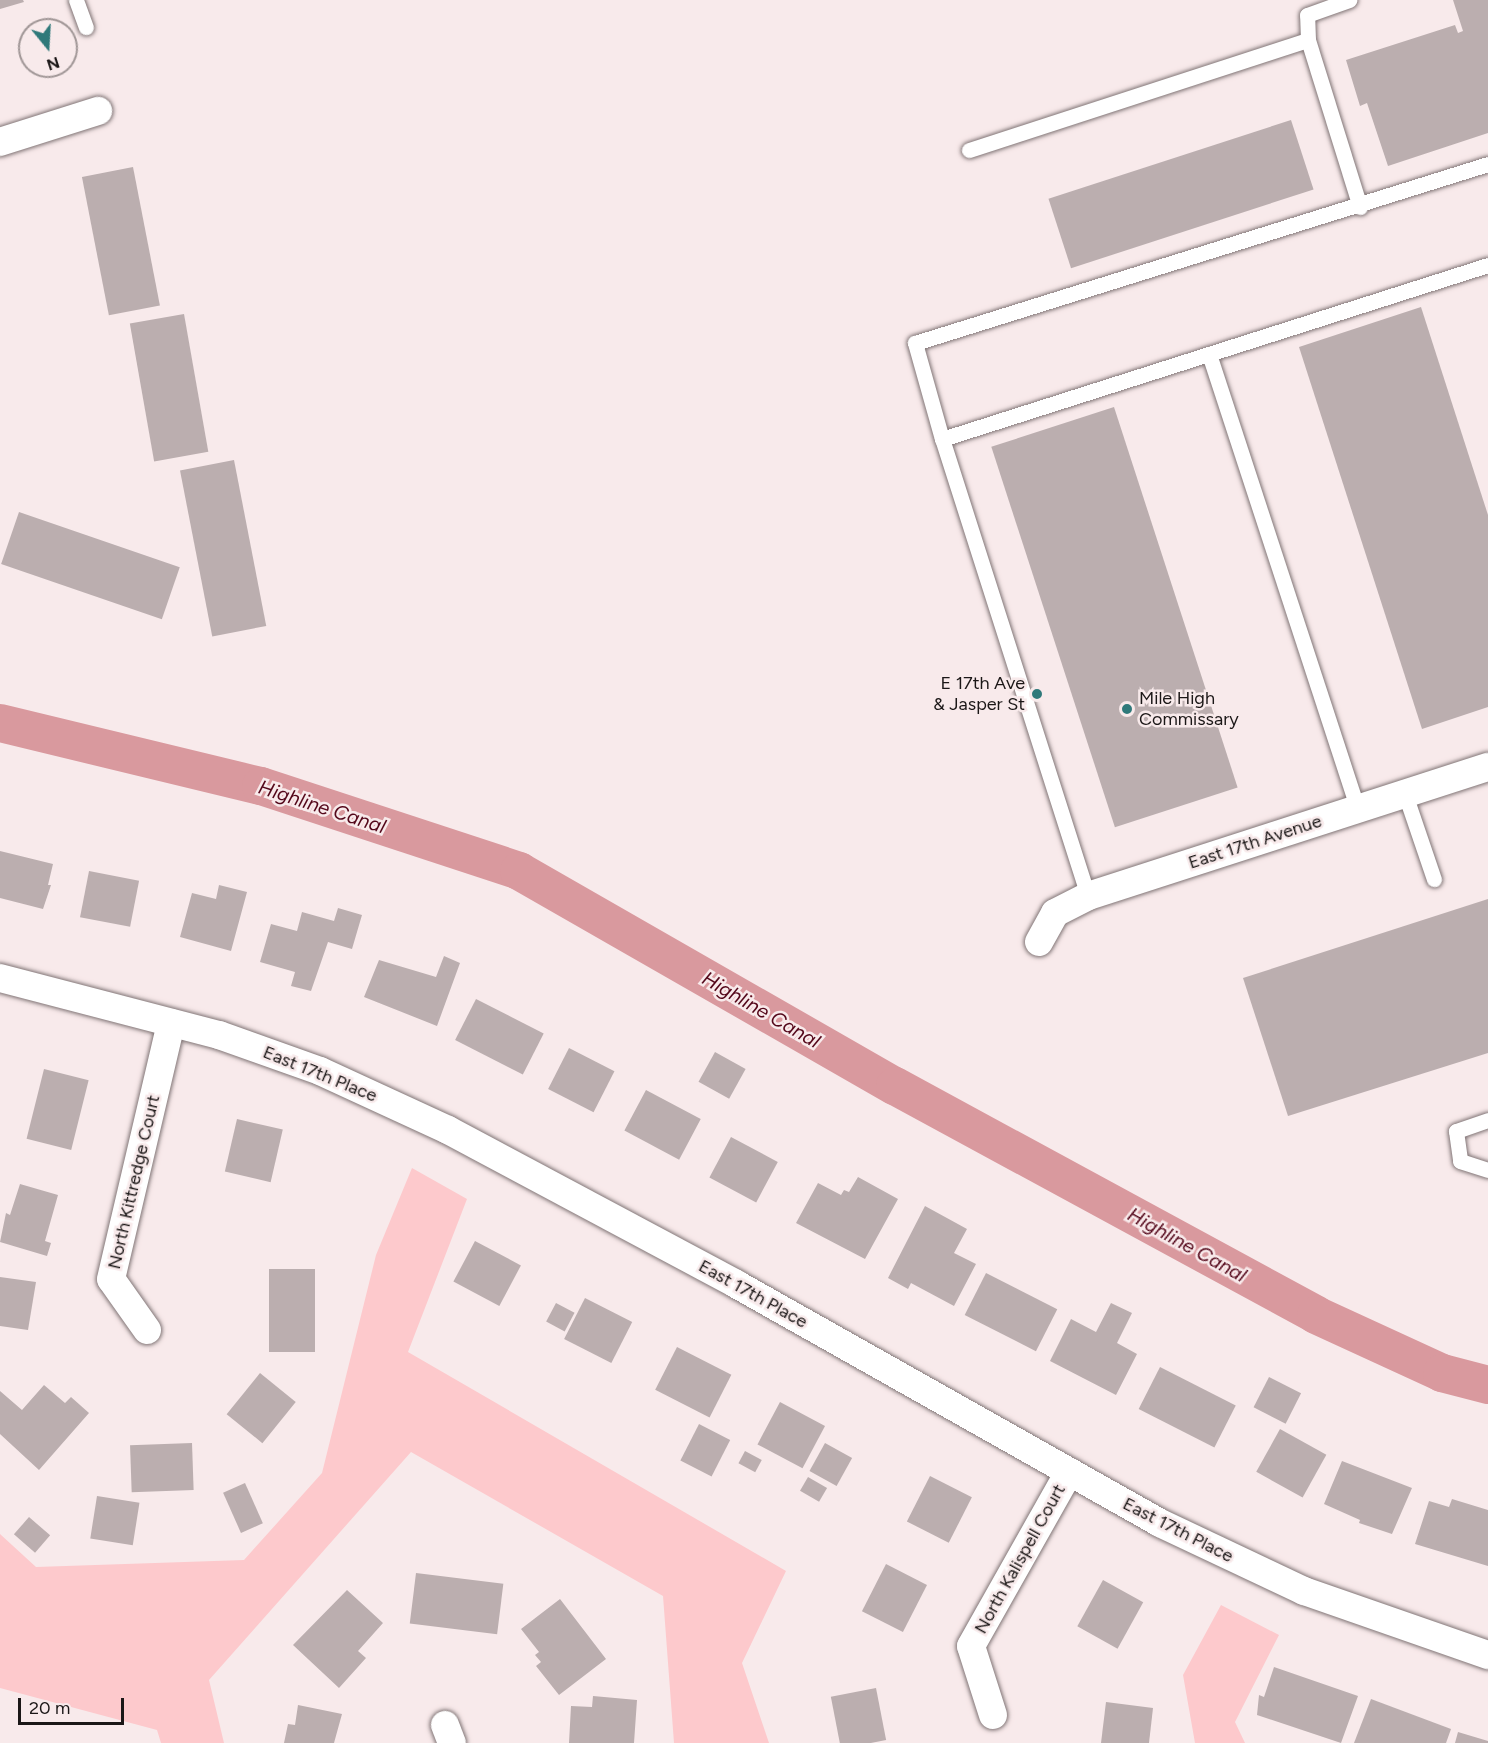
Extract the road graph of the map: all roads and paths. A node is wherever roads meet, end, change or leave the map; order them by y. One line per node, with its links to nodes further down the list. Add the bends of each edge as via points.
1 (76, 0): 3 (lane)
2 (1348, 0): 4 (lane, via 1307,15)
3 (86, 27)
4 (1308, 40): 7 (lane); 9 (lane)
5 (98, 111): 6 (street)
6 (0, 142)
7 (969, 150)
8 (1488, 164): 9 (lane)
9 (1360, 207): 12 (lane, via 915,343)
10 (1487, 267): 11 (lane)
11 (1209, 354): 12 (lane); 15 (lane)
12 (942, 439): 17 (lane)
13 (1488, 767): 14 (street, East 17th Avenue)
14 (1405, 794): 15 (street, East 17th Avenue); 16 (lane)
15 (1358, 809): 17 (street, East 17th Avenue)
16 (1434, 879)
17 (1088, 896): 18 (street, East 17th Avenue, via 1055,913)
18 (1039, 942)
19 (0, 978): 20 (street, East 17th Place)
20 (171, 1023): 23 (street, North Kittredge Court, via 111,1279); 24 (street, East 17th Place, via 219,1035 320,1071 448,1130 736,1284)
21 (1488, 1120): 22 (lane, via 1456,1131 1460,1161)
22 (1488, 1170)
23 (147, 1330)
24 (1069, 1472): 25 (street, East 17th Place, via 1160,1523 1294,1587 1378,1620); 26 (street, North Kalispell Court, via 971,1646)
25 (1488, 1655)
26 (993, 1715)

